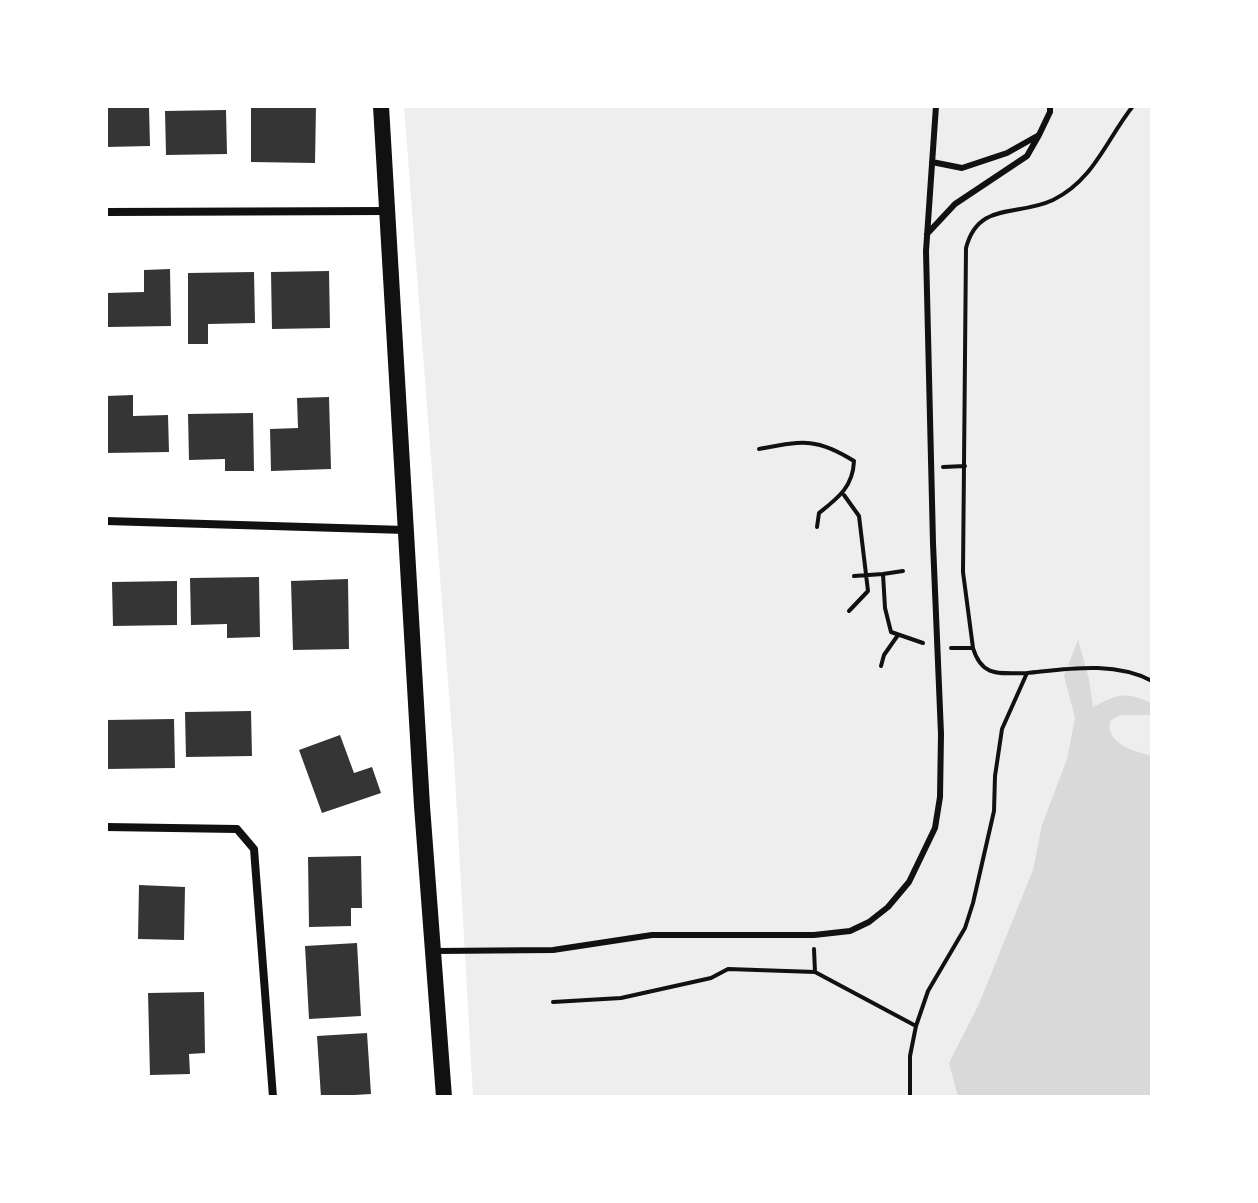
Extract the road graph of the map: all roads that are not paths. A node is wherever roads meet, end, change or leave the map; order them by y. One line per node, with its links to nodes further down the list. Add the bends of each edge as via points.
1 (381, 106): 7 (main road)
2 (936, 106): 6 (lane)
3 (1057, 106): 4 (lane)
4 (1050, 109): 5 (lane)
5 (1039, 135): 6 (lane, via 962,168); 9 (lane, via 1027,156 955,204)
6 (932, 162): 9 (lane)
7 (387, 211): 8 (street); 11 (main road)
8 (106, 212)
9 (927, 234): 13 (lane, via 940,797 935,828 909,882 888,907 850,931 652,935 553,950)
10 (106, 521): 11 (street)
11 (405, 530): 13 (main road)
12 (106, 827): 14 (street, via 237,829 254,849)
13 (433, 951): 15 (main road)
14 (273, 1097)
15 (444, 1097)

